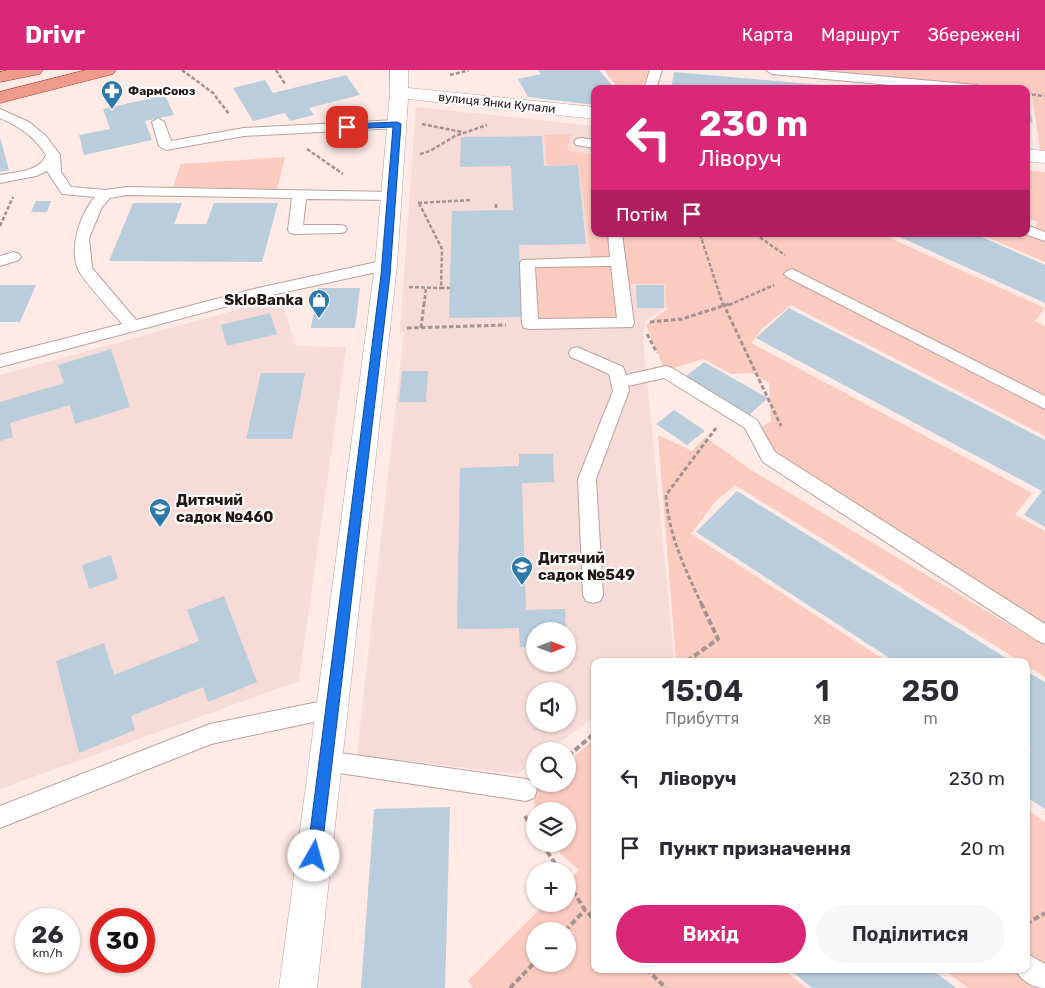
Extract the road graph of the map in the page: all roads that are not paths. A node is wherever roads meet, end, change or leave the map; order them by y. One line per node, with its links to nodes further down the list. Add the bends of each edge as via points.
1 (8, 70): 6 (main road)
2 (34, 70): 7 (main road)
3 (107, 70): 11 (main road); 12 (main road)
4 (656, 70): 9 (lane)
5 (772, 70): 10 (lane)
6 (0, 71)
7 (0, 77)
8 (399, 81): 13 (street, вулиця Янки Купали); 16 (street)
9 (651, 85)
10 (934, 85)
11 (0, 92)
12 (0, 98)
13 (591, 112)
14 (0, 113): 21 (lane, via 27,124 43,139)
15 (158, 122): 16 (lane, via 166,146 244,132)
16 (408, 124): 25 (street)
17 (581, 142): 18 (lane)
18 (591, 143)
19 (1030, 155): 20 (street)
20 (1045, 157)
21 (53, 160): 22 (lane, via 42,169); 23 (lane, via 54,172 67,191)
22 (0, 179)
23 (106, 194): 24 (lane, via 126,191); 33 (lane, via 95,206 82,238 85,269)
24 (300, 194): 25 (lane); 26 (lane, via 295,230)
25 (393, 198): 31 (street)
26 (340, 229)
27 (1030, 231): 29 (lane)
28 (615, 237): 30 (lane)
29 (1045, 237)
30 (618, 261): 30 (lane, via 626,323 530,324 526,263)
31 (386, 265): 33 (lane); 40 (street)
32 (794, 275): 37 (lane)
33 (132, 325): 35 (lane)
34 (577, 353): 36 (lane, via 617,371)
35 (0, 361)
36 (620, 382): 38 (lane, via 621,391 587,479); 39 (lane, via 666,372 751,424 768,457)
37 (1045, 403)
38 (593, 595)
39 (1045, 635)
40 (333, 709): 41 (street); 43 (lane, via 210,734)
41 (326, 761): 42 (lane); 46 (street)
42 (526, 790)
43 (0, 817)
44 (1030, 968): 45 (lane)
45 (1045, 980)
46 (298, 988)

